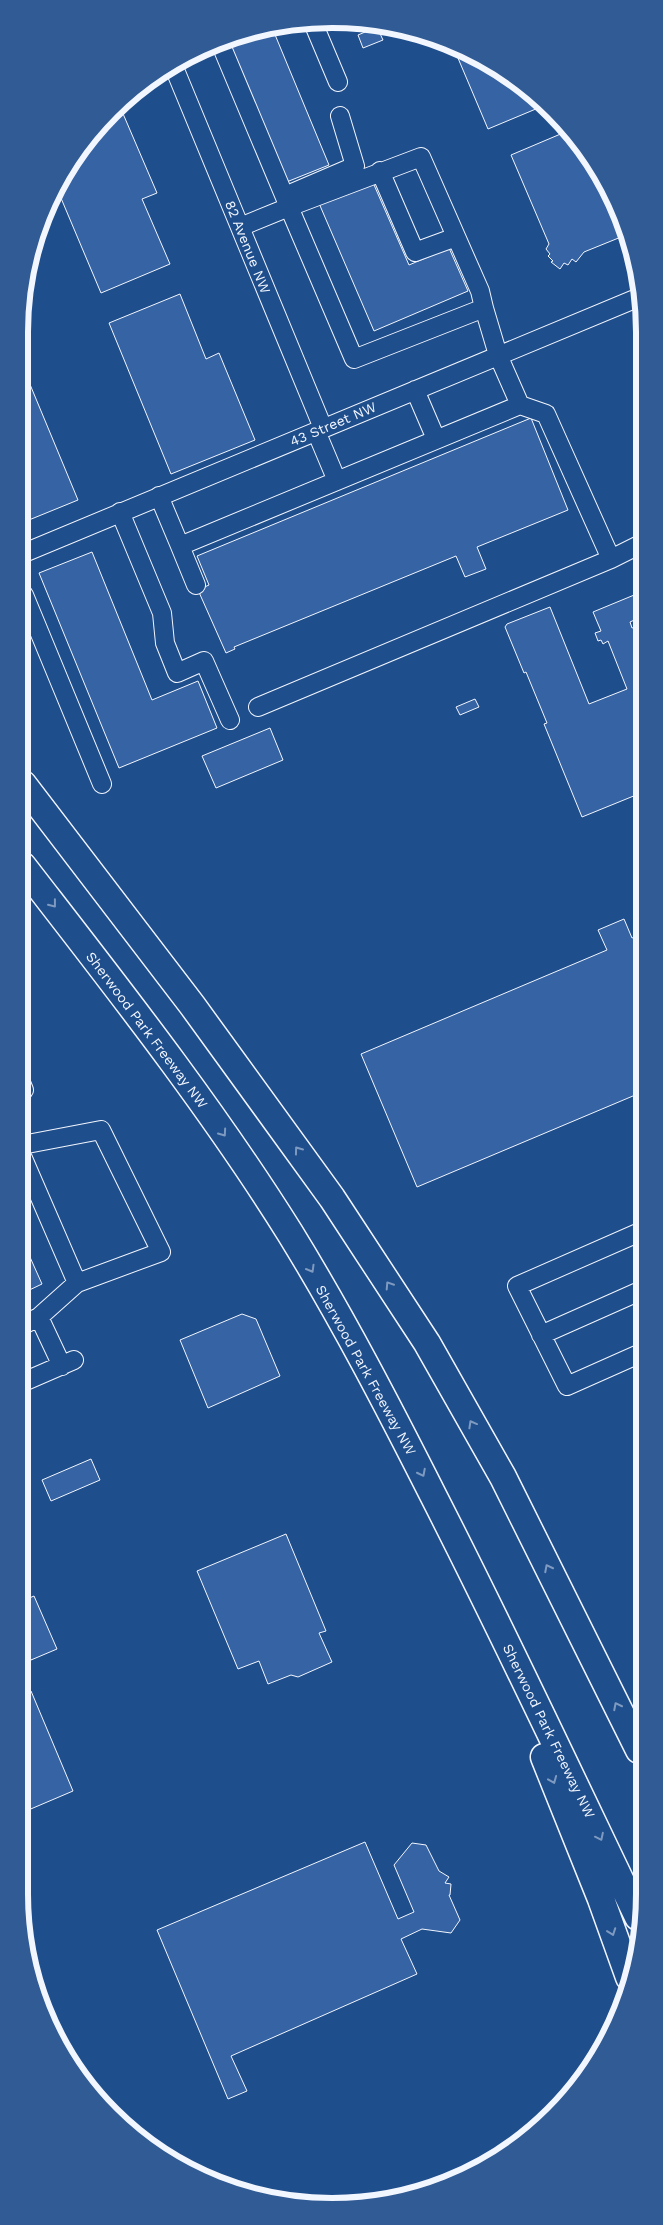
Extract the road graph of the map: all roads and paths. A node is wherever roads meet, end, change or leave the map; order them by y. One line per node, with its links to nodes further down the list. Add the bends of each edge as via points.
1 (315, 28): 4 (street)
2 (223, 48): 7 (street)
3 (175, 71): 8 (street, 82 Avenue NW)
4 (338, 82)
5 (340, 116): 7 (street, via 355,166)
6 (380, 172): 7 (street); 9 (street, via 421,157); 9 (street, via 415,252)
7 (287, 201): 8 (street); 11 (street, via 354,359)
8 (240, 227): 15 (street, 82 Avenue NW)
9 (456, 236): 11 (street)
10 (634, 299): 12 (street, 43 Street NW)
11 (484, 308): 12 (street)
12 (498, 355): 13 (street, 43 Street NW); 14 (street)
13 (415, 390): 15 (street, 43 Street NW); 16 (street)
14 (520, 405): 16 (street); 23 (street, via 546,414)
15 (319, 430): 17 (street, 82 Avenue NW); 18 (street, 43 Street NW)
16 (436, 439): 17 (street)
17 (337, 481): 20 (street)
18 (159, 496): 19 (street, 43 Street NW); 20 (street)
19 (120, 512): 22 (street, 43 Street NW); 27 (street, via 162,613 164,643 177,673 204,661)
20 (180, 546): 24 (street)
21 (636, 546): 23 (street)
22 (28, 551)
23 (611, 559): 26 (street)
24 (196, 585)
25 (28, 605): 28 (street)
26 (258, 706)
27 (230, 720)
28 (102, 784)
29 (28, 791): 42 (highway, one-way to 29, via 503,1478 427,1344 320,1182 192,1005)
30 (28, 873): 41 (highway, Sherwood Park Freeway NW, one-way to 41, via 201,1102 290,1234 355,1345)
31 (28, 1144): 34 (street, via 101,1130 161,1252)
32 (28, 1170): 34 (street)
33 (636, 1234): 38 (street, via 517,1286)
34 (76, 1283): 36 (street)
35 (636, 1293): 38 (street)
36 (39, 1317): 37 (street); 40 (street, via 68,1363)
37 (28, 1322)
38 (541, 1335): 39 (street, via 567,1386)
39 (636, 1355)
40 (28, 1380)
41 (488, 1603): 43 (highway, Sherwood Park Freeway NW, one-way to 43); 44 (highway, one-way to 44)
42 (636, 1744)
43 (635, 1911)
44 (626, 1968)

